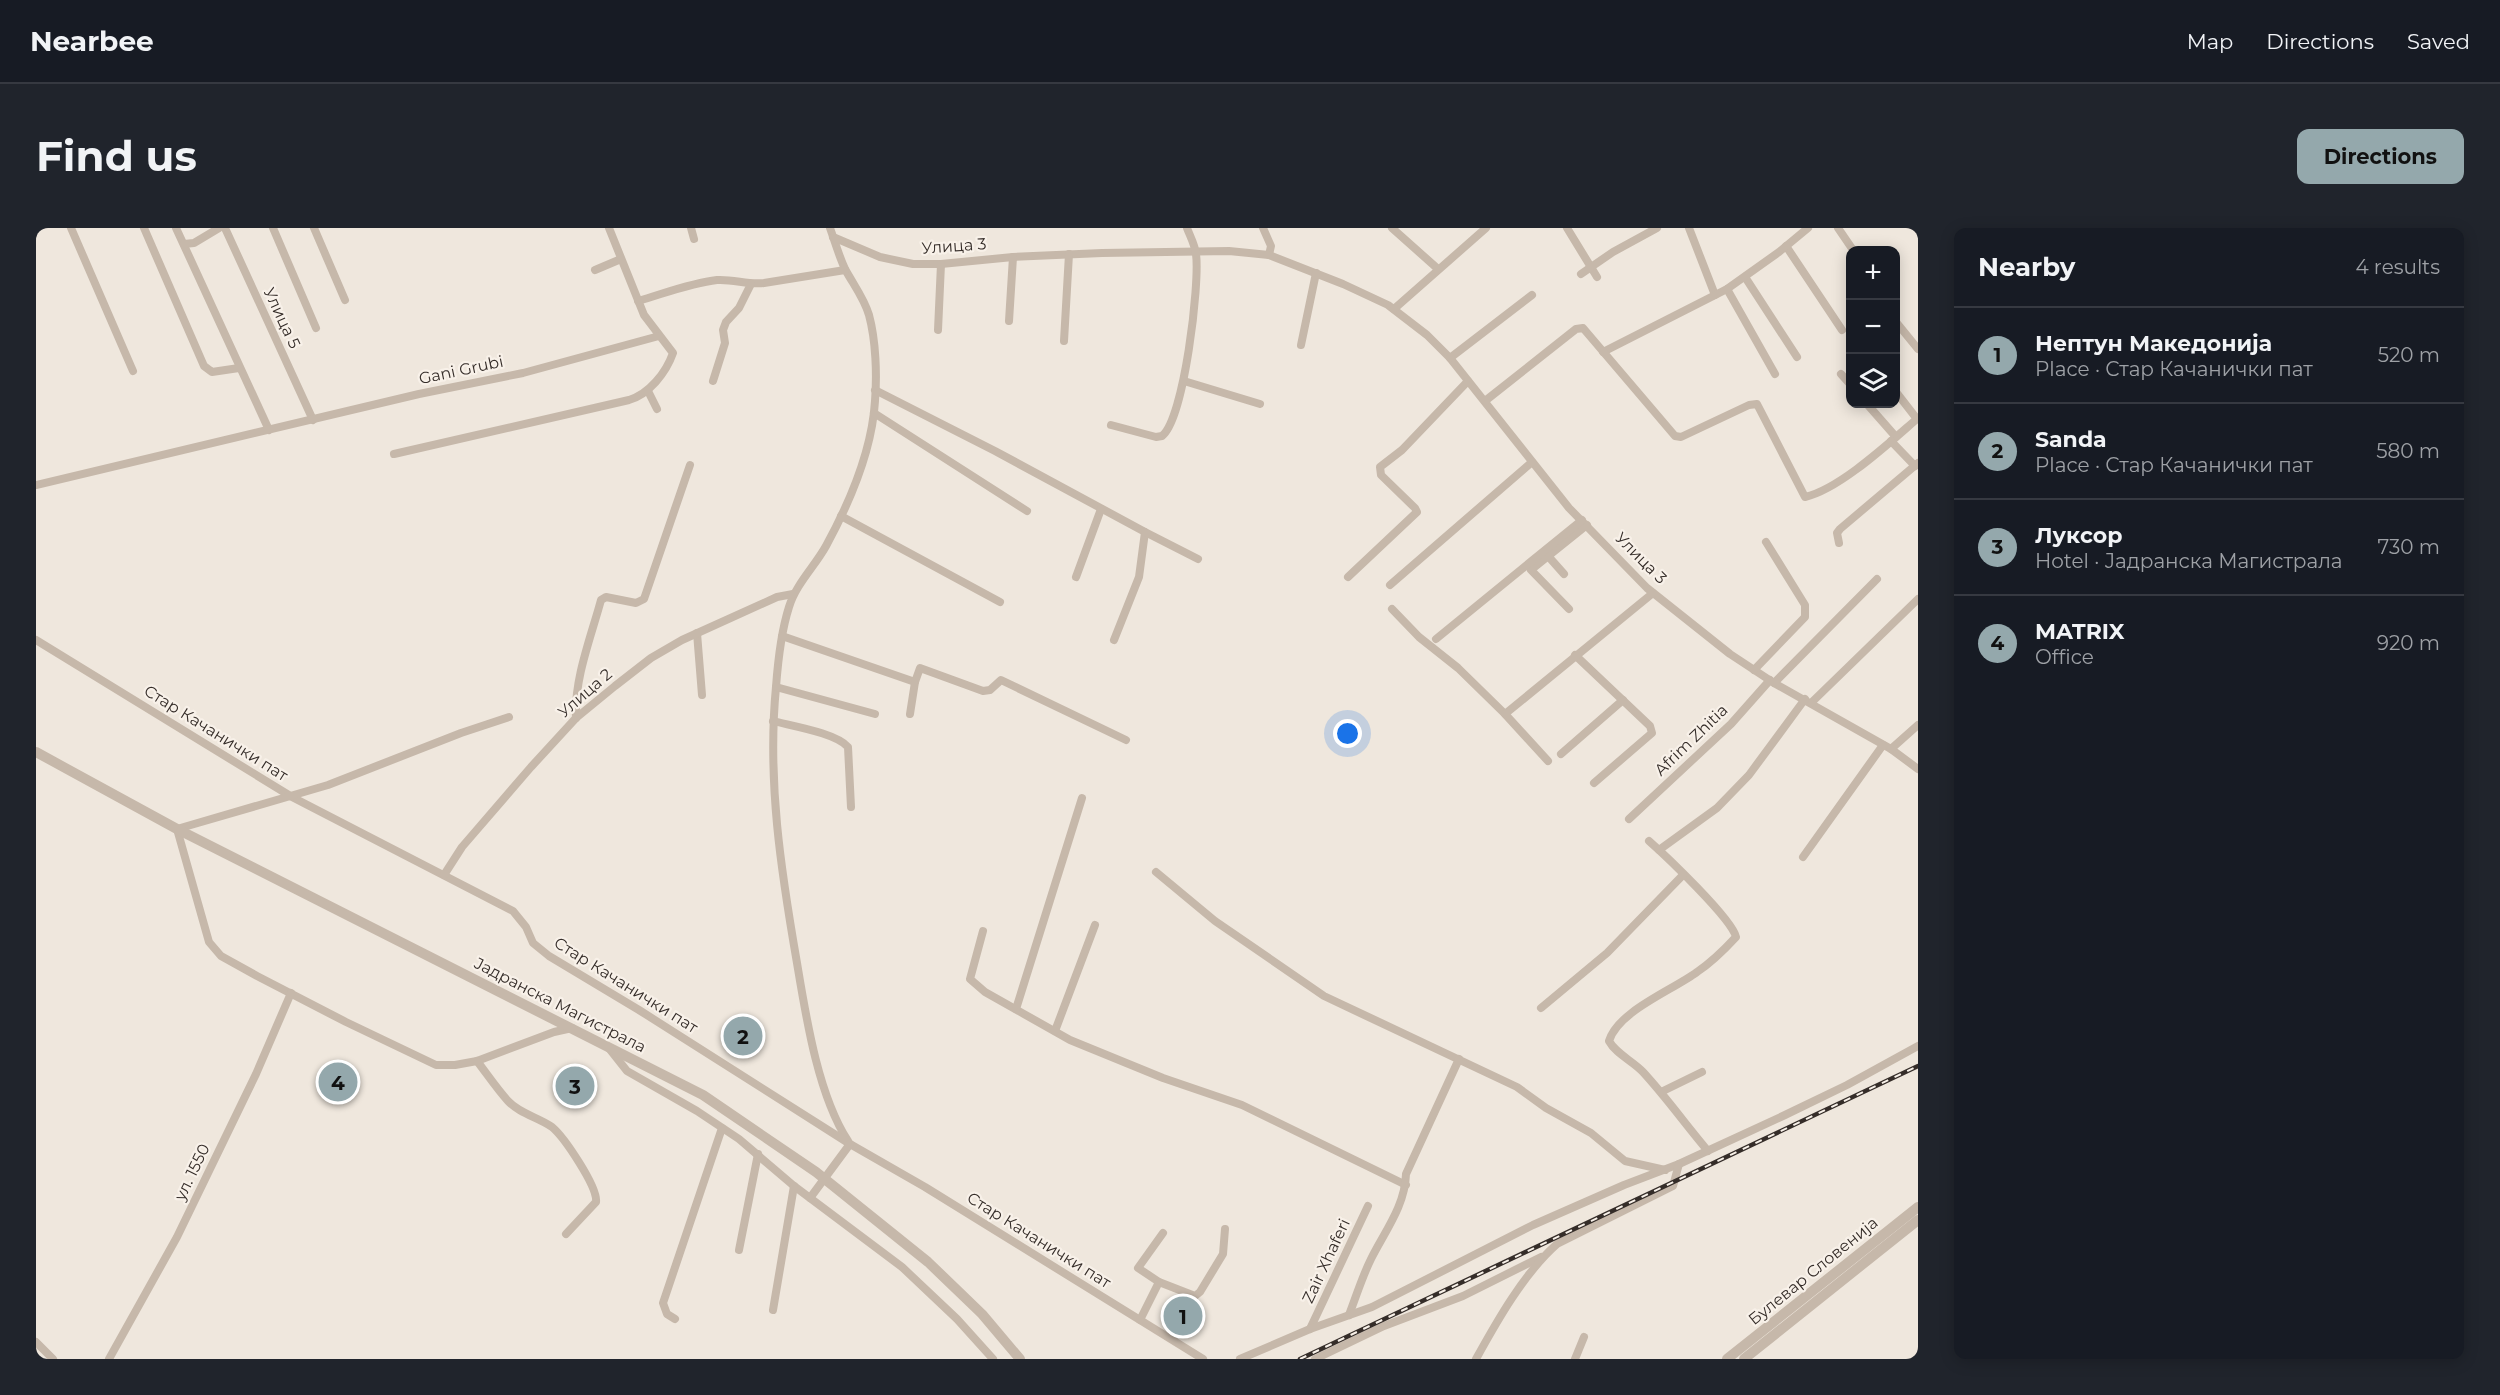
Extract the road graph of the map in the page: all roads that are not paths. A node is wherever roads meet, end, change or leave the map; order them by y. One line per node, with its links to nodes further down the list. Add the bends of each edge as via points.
1 (71, 228): 58 (street)
2 (144, 228): 57 (street, via 204,366 212,372)
3 (176, 228): 21 (street)
4 (219, 228): 21 (street, via 200,240)
5 (225, 228): 74 (street, Улица 5)
6 (273, 228): 47 (street)
7 (314, 228): 42 (street)
8 (609, 228): 28 (street)
9 (691, 228): 20 (street)
10 (1187, 228): 24 (street)
11 (1263, 228): 26 (street, via 1271,246)
12 (1392, 228): 31 (street)
13 (1486, 228): 31 (street)
14 (1567, 228): 30 (street)
15 (1657, 228): 30 (street)
16 (1689, 228): 41 (street)
17 (1808, 228): 22 (street)
18 (1838, 228): 23 (street)
19 (832, 232): 29 (street, Улица 3, via 892,260); 33 (street)
20 (694, 239)
21 (184, 244): 57 (street)
22 (1786, 246): 37 (street); 49 (street)
23 (1850, 246)
24 (1196, 251): 25 (street, Улица 3); 26 (street, Улица 3); 63 (street, via 1198,277)
25 (1069, 254): 27 (street, Улица 3); 51 (street)
26 (1269, 255): 34 (street, Улица 3)
27 (1013, 257): 29 (street, Улица 3); 45 (street)
28 (621, 259): 32 (street); 43 (street)
29 (941, 264): 48 (street)
30 (1590, 267): 35 (street); 36 (street)
31 (1438, 269): 44 (street)
32 (595, 270)
33 (845, 270): 38 (street); 65 (street, via 869,315)
34 (1316, 273): 44 (street, Улица 3); 52 (street)
35 (1581, 274)
36 (1597, 276)
37 (1745, 277): 39 (street); 55 (street)
38 (751, 284): 43 (street, via 708,281); 62 (street, via 739,308 726,322 725,343)
39 (1727, 289): 41 (street); 59 (street)
40 (1532, 295): 56 (street)
41 (1715, 295): 54 (street)
42 (345, 300)
43 (638, 301): 50 (street)
44 (1394, 309): 56 (street, Улица 3)
45 (1009, 321)
46 (1900, 327): 53 (street)
47 (316, 328)
48 (938, 330)
49 (1842, 330)
50 (659, 336): 66 (street, via 673,353); 74 (street, Gani Grubi, via 523,373)
51 (1064, 341)
52 (1301, 345)
53 (1918, 348)
54 (1603, 352): 68 (street, via 1580,328); 77 (street, via 1675,436 1681,437 1757,404 1805,497 1837,481)
55 (1797, 357)
56 (1450, 358): 64 (street, Улица 3)
57 (239, 368): 76 (street)
58 (133, 371)
59 (1775, 374)
60 (1841, 374): 61 (street)
61 (1846, 379)
62 (713, 381)
63 (1184, 381): 69 (street); 75 (street, via 1170,427 1162,436)
64 (1468, 381): 68 (street, Улица 3); 94 (street, via 1402,450 1380,467 1381,475 1417,512)
65 (875, 390): 72 (street); 83 (street)
66 (648, 391): 71 (street); 78 (street, via 628,400)
67 (1900, 397): 73 (street)
68 (1485, 401): 79 (street, Улица 3)
69 (1260, 404)
70 (1870, 408): 77 (street)
71 (657, 409)
72 (874, 413): 84 (street); 85 (street, via 866,450)
73 (1918, 418): 77 (street)
74 (313, 420): 76 (street, Gani Grubi)
75 (1111, 425)
76 (269, 430): 82 (street, Gani Grubi)
77 (1893, 439): 81 (street)
78 (394, 454)
79 (1532, 462): 86 (street, Улица 3); 96 (street)
80 (690, 465): 120 (street, via 644,599 636,603 606,597 600,600)
81 (1917, 465): 89 (street, via 1840,529)
82 (36, 485)
83 (1101, 509): 87 (street); 93 (street)
84 (1027, 511)
85 (841, 516): 98 (street, via 812,570); 100 (street)
86 (1585, 523): 90 (street); 97 (street, Улица 3); 105 (street)
87 (1145, 532): 91 (street); 107 (street, via 1139,577)
88 (1766, 542): 109 (street, via 1806,612)
89 (1839, 543)
90 (1548, 556): 92 (street); 102 (street, via 1531,570)
91 (1198, 559)
92 (1564, 574)
93 (1076, 577)
94 (1348, 577)
95 (1877, 579): 110 (street, Afrim Zhitia)
96 (1390, 585)
97 (1653, 593): 108 (street); 109 (street, Улица 3)
98 (793, 594): 103 (street, Улица 2, via 777,597); 104 (street)
99 (1918, 599): 115 (street)
100 (1000, 602)
101 (1392, 609): 118 (street)
102 (1569, 609)
103 (697, 633): 113 (street); 120 (street, Улица 2, via 651,658)
104 (782, 636): 111 (street); 112 (street)
105 (1436, 639)
106 (36, 640): 130 (street, Стар Качанички пат)
107 (1114, 640)
108 (1575, 655): 114 (street); 118 (street)
109 (1754, 670): 110 (street, Улица 3)
110 (1772, 681): 115 (street, Улица 3); 133 (street, Afrim Zhitia)
111 (915, 682): 117 (street); 123 (street, via 920,668 983,692 1001,680)
112 (776, 687): 116 (street); 121 (street)
113 (702, 695)
114 (1623, 700): 126 (street); 129 (street, via 1650,726 1652,733)
115 (1808, 701): 124 (street, Улица 3); 136 (street, via 1717,808)
116 (875, 714)
117 (910, 714)
118 (1505, 714): 127 (street)
119 (509, 717): 130 (street)
120 (576, 718): 139 (street, Улица 2, via 462,848)
121 (773, 721): 132 (street, via 844,742 848,747); 155 (street, via 773,797 778,844 805,1013 836,1123)
122 (1918, 724): 124 (street)
123 (1126, 740)
124 (1887, 747): 128 (street, Улица 3); 137 (street)
125 (36, 752): 134 (street, Јадранска Магистрала)
126 (1561, 754)
127 (1548, 761)
128 (1918, 769)
129 (1594, 783)
130 (292, 797): 134 (street); 139 (street, Стар Качанички пат)
131 (1082, 798): 145 (street)
132 (850, 807)
133 (1629, 819)
134 (177, 829): 143 (street, via 214,950); 146 (street, Јадранска Магистрала)
135 (1649, 841): 136 (street)
136 (1659, 850): 140 (street)
137 (1803, 857)
138 (1156, 872): 150 (street, via 1215,921 1324,996)
139 (444, 875): 155 (street, Стар Качанички пат, via 513,911 533,943 549,956)
140 (1683, 875): 144 (street, via 1607,953); 153 (street, via 1709,900 1736,937 1715,959 1646,1003 1611,1035 1612,1047 1641,1069)
141 (1095, 925): 147 (street)
142 (983, 931): 145 (street, via 970,979)
143 (291, 993): 151 (street, via 436,1065); 180 (street, ул. 1550, via 177,1237)
144 (1541, 1008)
145 (1016, 1009): 147 (street)
146 (572, 1028): 148 (street, Јадранска Магистрала); 151 (street)
147 (1055, 1031): 160 (street, via 1163,1078 1242,1106)
148 (608, 1046): 154 (street, via 627,1071); 182 (street, Јадранска Магистрала, via 703,1095 816,1172 928,1262 982,1314)
149 (1918, 1046): 156 (street, via 1847,1085)
150 (1459, 1059): 159 (street, via 1517,1087 1591,1133 1625,1161); 160 (street, via 1406,1174)
151 (477, 1061): 168 (street, via 509,1102 552,1128 595,1192 596,1202)
152 (1702, 1072): 153 (street)
153 (1661, 1092): 156 (street)
154 (723, 1128): 157 (street); 174 (street, via 663,1303)
155 (850, 1144): 162 (street, bridge); 175 (street, Стар Качанички пат)
156 (1708, 1151): 158 (street)
157 (758, 1154): 161 (street); 169 (street)
158 (1679, 1164): 159 (street); 170 (street, via 1673,1186 1557,1244)
159 (1665, 1170): 173 (street, via 1533,1225)
160 (1406, 1185): 173 (street)
161 (794, 1186): 162 (street); 172 (street)
162 (810, 1198): 181 (street, via 902,1267)
163 (1368, 1206): 176 (street, Zair Xhaferi)
164 (1918, 1207): 188 (street, Булевар Словенија)
165 (1918, 1220): 189 (street, Булевар Словенија)
166 (1225, 1229): 171 (street, via 1223,1254 1200,1292 1195,1296)
167 (1163, 1233): 171 (street, via 1138,1268)
168 (566, 1234)
169 (739, 1250)
170 (1543, 1256): 185 (street, via 1463,1296 1384,1326); 186 (street)
171 (1159, 1282): 175 (street)
172 (773, 1310)
173 (1349, 1315): 176 (street)
174 (675, 1319)
175 (1140, 1320): 183 (street, Стар Качанички пат)
176 (1310, 1329): 184 (street)
177 (1584, 1337): 187 (street)
178 (36, 1342): 179 (street)
179 (53, 1359)
180 (109, 1359)
181 (993, 1359)
182 (1020, 1359)
183 (1203, 1359)
184 (1240, 1359)
185 (1315, 1359)
186 (1476, 1359)
187 (1575, 1359)
188 (1727, 1359)
189 (1744, 1359)

